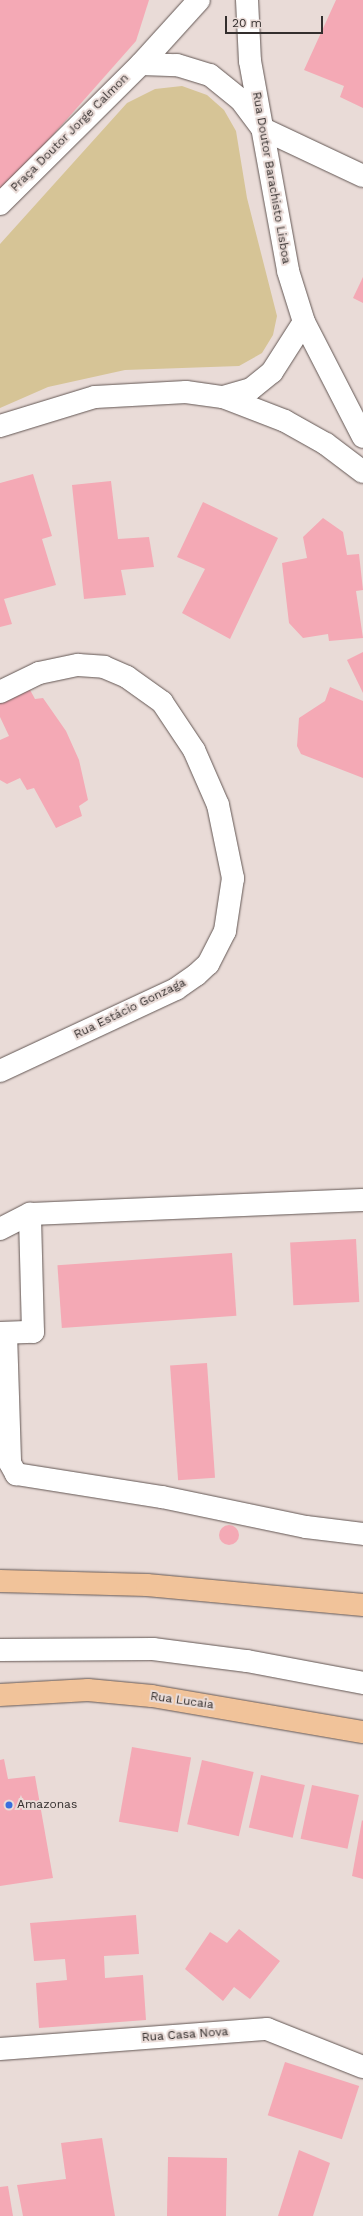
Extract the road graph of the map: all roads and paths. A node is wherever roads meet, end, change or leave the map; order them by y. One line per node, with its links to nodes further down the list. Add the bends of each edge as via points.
1 (199, 0): 3 (street, Praça Doutor Jorge Calmon)
2 (247, 0): 4 (street, Rua Doutor Barachisto Lisboa, via 250,60)
3 (141, 64): 4 (street, via 177,65 210,75 240,98); 6 (street, Praça Doutor Jorge Calmon)
4 (263, 129): 5 (street); 7 (street, Rua Doutor Barachisto Lisboa, via 277,219)
5 (363, 176)
6 (0, 204)
7 (304, 322): 8 (street, via 272,372 250,389); 10 (street, Rua Doutor Barachisto Lisboa)
8 (223, 397): 9 (street, via 186,392 95,396); 11 (street, via 285,421 326,444)
9 (0, 426)
10 (363, 436)
11 (363, 472)
12 (0, 692): 13 (street, Rua Estácio Gonzaga, via 38,673 61,666 104,667 127,677 162,702 194,750 218,805 233,878 225,931 208,964 196,975 176,989)
13 (0, 1071)
14 (363, 1200): 15 (street)
15 (30, 1214): 16 (street); 17 (street, via 32,1332)
16 (0, 1229)
17 (3, 1333): 18 (street)
18 (5, 1439): 19 (street, via 10,1462 16,1474 28,1479 162,1497 306,1527)
19 (363, 1534)
20 (0, 1581): 21 (main road, via 147,1586)
21 (363, 1605)
22 (0, 1650): 23 (street, via 153,1649)
23 (363, 1683)
24 (0, 1695): 25 (main road, Rua Lucaia, via 88,1690 152,1696)
25 (363, 1732)
26 (0, 2049): 27 (street, Rua Casa Nova, via 267,2029)
27 (363, 2067)

